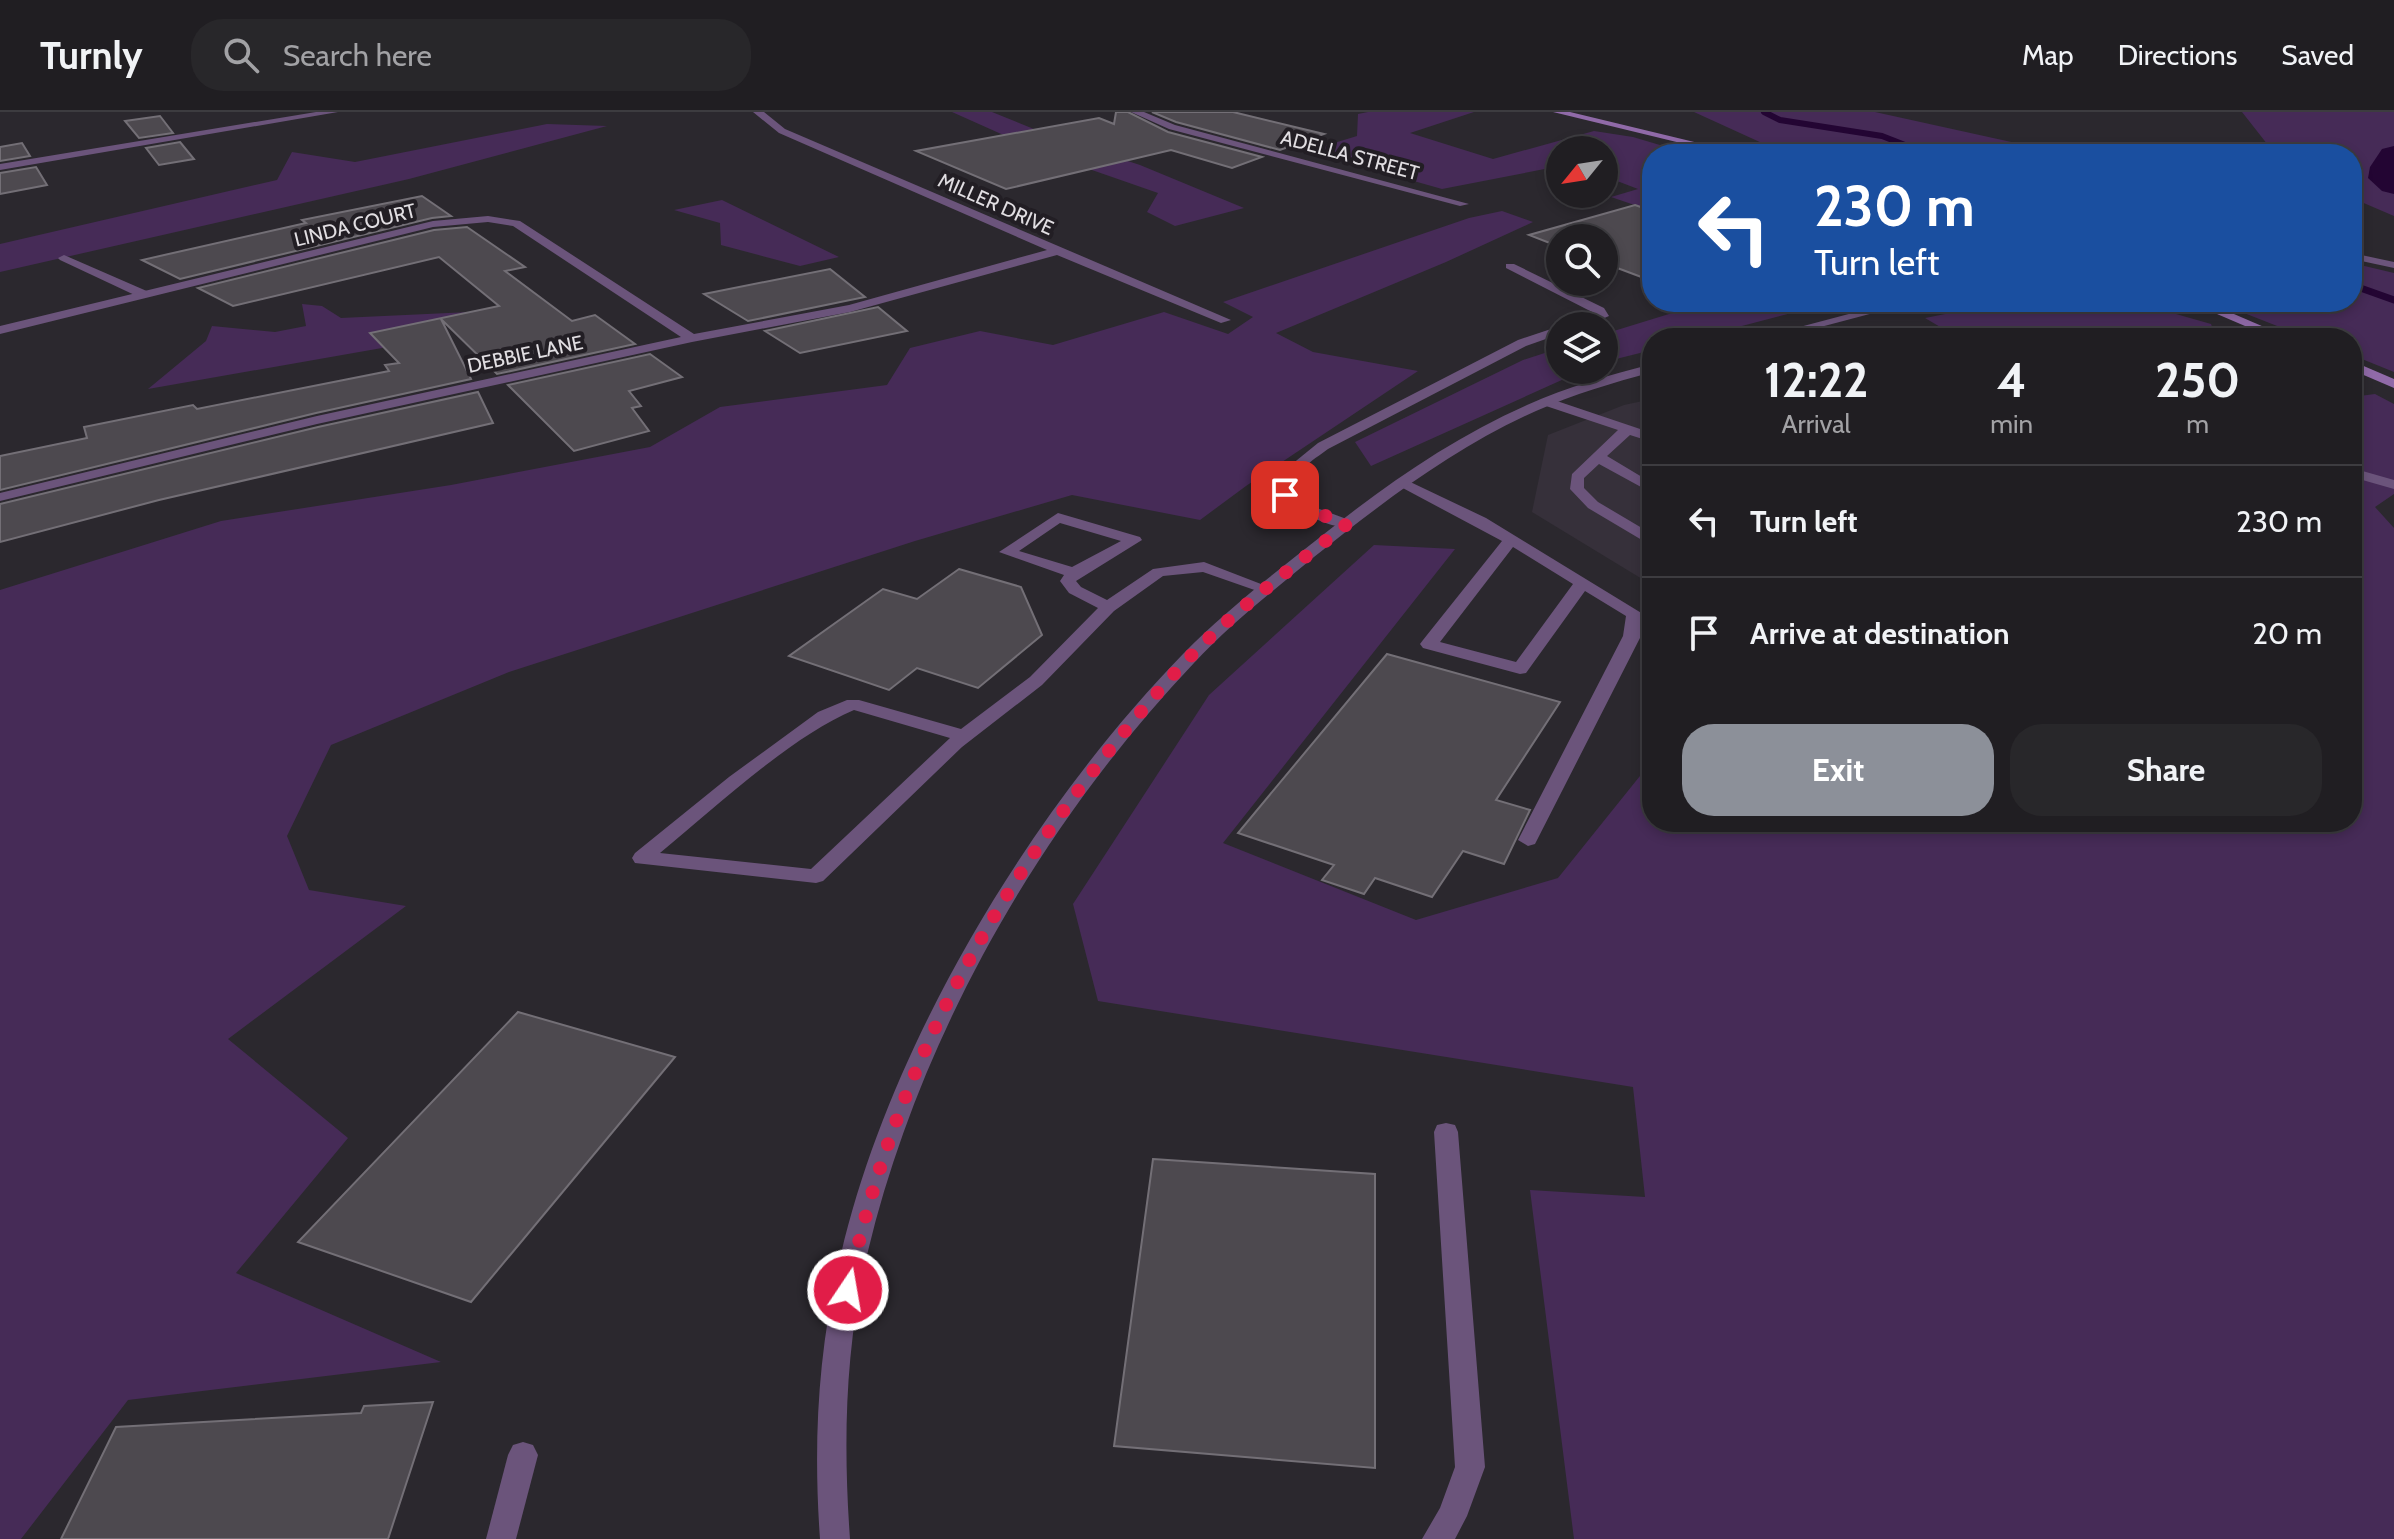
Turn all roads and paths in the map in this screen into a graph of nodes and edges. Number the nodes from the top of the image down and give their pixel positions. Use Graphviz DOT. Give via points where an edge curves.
graph roads {
  1 [pos="333,112"];
  2 [pos="758,112"];
  3 [pos="1136,112"];
  4 [pos="1558,112"];
  5 [pos="1696,144"];
  6 [pos="0,167"];
  7 [pos="1464,204"];
  8 [pos="1058,251"];
  9 [pos="64,258"];
  10 [pos="2362,258"];
  11 [pos="2394,265"];
  12 [pos="1510,266"];
  13 [pos="145,295"];
  14 [pos="1601,312"];
  15 [pos="1869,312"];
  16 [pos="2220,312"];
  17 [pos="1225,320"];
  18 [pos="1804,328"];
  19 [pos="2259,328"];
  20 [pos="0,330"];
  21 [pos="1546,335"];
  22 [pos="692,338"];
  23 [pos="2362,370"];
  24 [pos="1642,371"];
  25 [pos="2394,384"];
  26 [pos="1548,402"];
  27 [pos="1642,426"];
  28 [pos="1628,429"];
  29 [pos="1642,434"];
  30 [pos="1596,456"];
  31 [pos="2362,475"];
  32 [pos="1404,483"];
  33 [pos="1642,483"];
  34 [pos="2394,485"];
  35 [pos="0,497"];
  36 [pos="1347,524"];
  37 [pos="1642,535"];
  38 [pos="1511,540"];
  39 [pos="1074,573"];
  40 [pos="1582,583"];
  41 [pos="1266,589"];
  42 [pos="1108,607"];
  43 [pos="964,736"];
  44 [pos="1528,840"];
  45 [pos="1446,1132"];
  46 [pos="523,1455"];
  47 [pos="501,1539"];
  48 [pos="835,1539"];
  49 [pos="1437,1539"];
  1 -- 6 [label="street"];
  2 -- 8 [label="street, MILLER DRIVE" via="782,131"];
  3 -- 7 [label="street, ADELLA STREET" via="1172,127"];
  4 -- 5 [label="main road"];
  8 -- 17 [label="street, MILLER DRIVE"];
  8 -- 22 [label="street, DEBBIE LANE" via="850,308"];
  9 -- 13 [label="street"];
  10 -- 11 [label="street"];
  12 -- 14 [label="street"];
  13 -- 20 [label="street, LINDA COURT"];
  13 -- 22 [label="street, LINDA COURT" via="433,224 488,219 516,223"];
  15 -- 18 [label="street"];
  16 -- 19 [label="main road"];
  21 -- 36 [label="street" via="1302,461 1287,477 1285,495 1301,507"];
  22 -- 35 [label="street, DEBBIE LANE" via="317,420"];
  23 -- 25 [label="main road"];
  24 -- 26 [label="street"];
  26 -- 28 [label="street"];
  26 -- 32 [label="street" via="1515,415"];
  27 -- 28 [label="street"];
  28 -- 29 [label="street"];
  28 -- 30 [label="street"];
  30 -- 33 [label="street"];
  30 -- 37 [label="street" via="1577,477 1577,489"];
  31 -- 34 [label="street"];
  32 -- 36 [label="street"];
  32 -- 38 [label="street"];
  36 -- 41 [label="street"];
  38 -- 40 [label="street"];
  38 -- 40 [label="street" via="1429,644 1520,669"];
  39 -- 39 [label="street" via="1134,540 1058,518 1007,552"];
  39 -- 42 [label="street" via="1068,581 1075,590"];
  40 -- 44 [label="street" via="1635,614 1632,636"];
  41 -- 42 [label="street" via="1204,567 1159,572"];
  41 -- 48 [label="street" via="1174,673 1057,817 1018,874 950,995 888,1137 859,1234 833,1388 829,1445"];
  42 -- 43 [label="street" via="1036,681"];
  43 -- 43 [label="street" via="816,876 642,858 824,716 853,704"];
  45 -- 49 [label="street" via="1470,1467 1452,1516"];
  46 -- 47 [label="street"];
}
